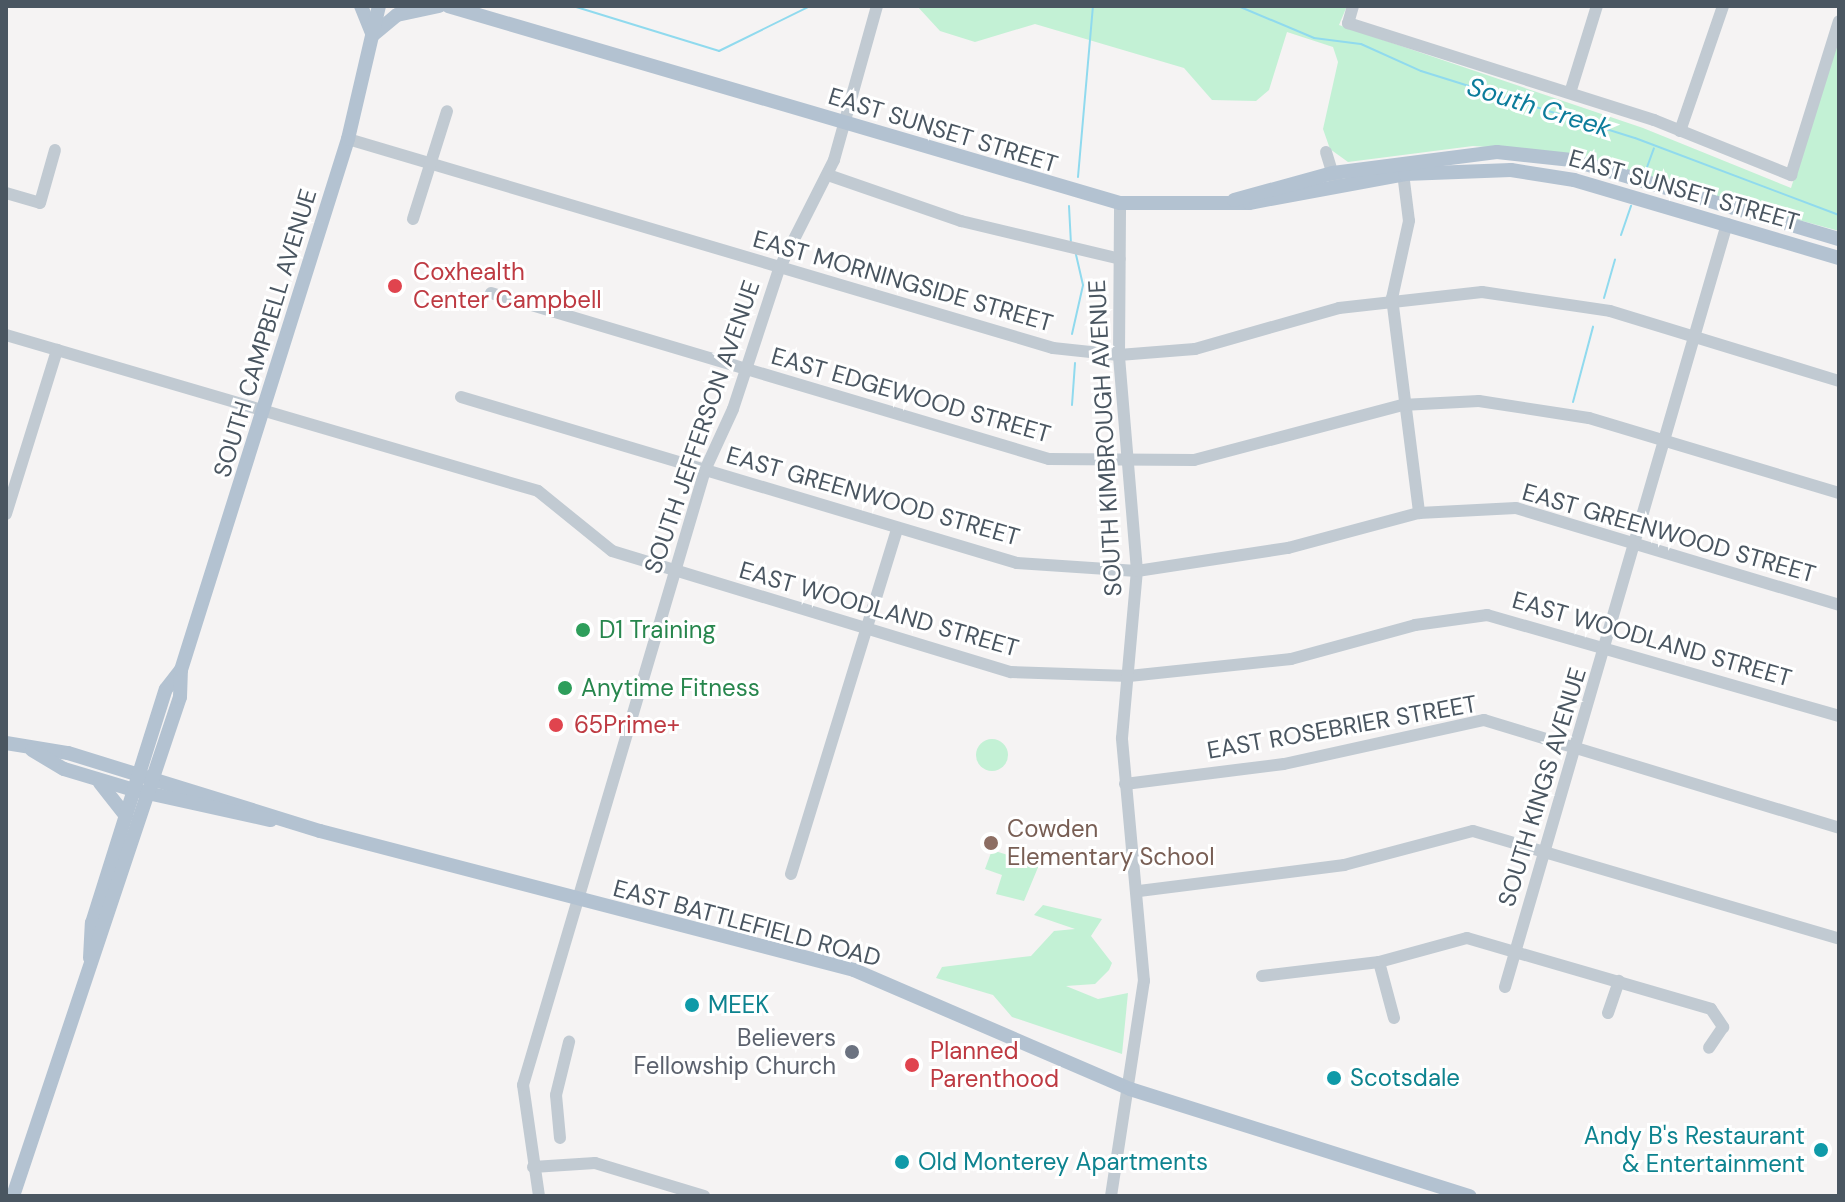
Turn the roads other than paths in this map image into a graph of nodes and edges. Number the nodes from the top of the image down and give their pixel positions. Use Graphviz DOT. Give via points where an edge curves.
graph roads {
  1 [pos="361,6"];
  2 [pos="379,6"];
  3 [pos="439,6"];
  4 [pos="448,6"];
  5 [pos="877,6"];
  6 [pos="1353,6"];
  7 [pos="1597,6"];
  8 [pos="1723,6"];
  9 [pos="1839,21"];
  10 [pos="373,35"];
  11 [pos="1570,93"];
  12 [pos="447,111"];
  13 [pos="847,123"];
  14 [pos="1680,131"];
  15 [pos="348,139"];
  16 [pos="55,150"];
  17 [pos="1326,152"];
  18 [pos="430,163"];
  19 [pos="1403,168"];
  20 [pos="828,175"];
  21 [pos="1335,180"];
  22 [pos="6,193"];
  23 [pos="1120,203"];
  24 [pos="413,219"];
  25 [pos="1727,224"];
  26 [pos="1839,239"];
  27 [pos="1839,258"];
  28 [pos="1120,259"];
  29 [pos="779,269"];
  30 [pos="491,293"];
  31 [pos="1392,298"];
  32 [pos="6,335"];
  33 [pos="1695,337"];
  34 [pos="57,350"];
  35 [pos="1119,355"];
  36 [pos="746,371"];
  37 [pos="1839,381"];
  38 [pos="461,397"];
  39 [pos="1402,405"];
  40 [pos="264,411"];
  41 [pos="1666,441"];
  42 [pos="1129,462"];
  43 [pos="705,470"];
  44 [pos="1839,493"];
  45 [pos="1419,513"];
  46 [pos="6,514"];
  47 [pos="897,529"];
  48 [pos="1637,543"];
  49 [pos="1137,571"];
  50 [pos="675,573"];
  51 [pos="1839,605"];
  52 [pos="866,631"];
  53 [pos="1607,647"];
  54 [pos="181,670"];
  55 [pos="1129,676"];
  56 [pos="163,698"];
  57 [pos="1839,716"];
  58 [pos="6,743"];
  59 [pos="164,747"];
  60 [pos="1577,749"];
  61 [pos="32,750"];
  62 [pos="109,765"];
  63 [pos="147,776"];
  64 [pos="93,778"];
  65 [pos="1125,784"];
  66 [pos="190,788"];
  67 [pos="134,790"];
  68 [pos="149,794"];
  69 [pos="185,804"];
  70 [pos="126,816"];
  71 [pos="280,820"];
  72 [pos="1839,828"];
  73 [pos="1545,851"];
  74 [pos="791,874"];
  75 [pos="119,887"];
  76 [pos="1139,891"];
  77 [pos="580,901"];
  78 [pos="1839,939"];
  79 [pos="1516,948"];
  80 [pos="90,958"];
  81 [pos="1379,962"];
  82 [pos="1262,976"];
  83 [pos="1619,981"];
  84 [pos="1505,987"];
  85 [pos="1608,1013"];
  86 [pos="1394,1018"];
  87 [pos="569,1042"];
  88 [pos="1709,1048"];
  89 [pos="1130,1089"];
  90 [pos="560,1138"];
  91 [pos="533,1167"];
  92 [pos="13,1196"];
  93 [pos="539,1196"];
  94 [pos="704,1196"];
  95 [pos="1111,1196"];
  96 [pos="1470,1196"];
  1 -- 10 [label="main road"];
  2 -- 10 [label="main road, SOUTH CAMPBELL AVENUE"];
  3 -- 10 [label="main road" via="397,15"];
  4 -- 13 [label="main road, EAST SUNSET STREET"];
  5 -- 13 [label="street, SOUTH JEFFERSON AVENUE"];
  6 -- 11 [label="street" via="1348,23"];
  7 -- 11 [label="street"];
  8 -- 14 [label="street"];
  9 -- 14 [label="street" via="1791,175"];
  10 -- 15 [label="main road, SOUTH CAMPBELL AVENUE"];
  11 -- 14 [label="street"];
  12 -- 18 [label="street"];
  13 -- 20 [label="street, SOUTH JEFFERSON AVENUE"];
  13 -- 23 [label="main road, EAST SUNSET STREET"];
  15 -- 18 [label="street, EAST MORNINGSIDE STREET"];
  15 -- 40 [label="main road, SOUTH CAMPBELL AVENUE"];
  16 -- 22 [label="street" via="40,203"];
  17 -- 21 [label="street"];
  18 -- 24 [label="street"];
  18 -- 29 [label="street, EAST MORNINGSIDE STREET"];
  19 -- 21 [label="main road, EAST SUNSET STREET"];
  19 -- 25 [label="main road, EAST SUNSET STREET" via="1511,170 1574,180"];
  19 -- 26 [label="main road, EAST SUNSET STREET" via="1497,152 1572,160"];
  19 -- 31 [label="street" via="1409,221"];
  20 -- 28 [label="street" via="961,221"];
  20 -- 29 [label="street, SOUTH JEFFERSON AVENUE"];
  21 -- 23 [label="main road, EAST SUNSET STREET" via="1230,202"];
  23 -- 28 [label="street, SOUTH KIMBROUGH AVENUE"];
  25 -- 27 [label="main road, EAST SUNSET STREET"];
  25 -- 33 [label="street, SOUTH KINGS AVENUE"];
  28 -- 35 [label="street, SOUTH KIMBROUGH AVENUE"];
  29 -- 35 [label="street, EAST MORNINGSIDE STREET" via="1020,340"];
  29 -- 36 [label="street, SOUTH JEFFERSON AVENUE"];
  30 -- 36 [label="street, EAST EDGEWOOD STREET"];
  31 -- 33 [label="street, EAST MORNINGSIDE STREET" via="1482,292 1554,299"];
  31 -- 35 [label="street, EAST MORNINGSIDE STREET" via="1233,342"];
  31 -- 39 [label="street"];
  32 -- 34 [label="street"];
  33 -- 37 [label="street, EAST MORNINGSIDE STREET"];
  33 -- 41 [label="street, SOUTH KINGS AVENUE"];
  34 -- 40 [label="street"];
  34 -- 46 [label="street"];
  35 -- 42 [label="street, SOUTH KIMBROUGH AVENUE"];
  36 -- 42 [label="street, EAST EDGEWOOD STREET" via="1026,455"];
  36 -- 43 [label="street, SOUTH JEFFERSON AVENUE"];
  38 -- 43 [label="street, EAST GREENWOOD STREET"];
  39 -- 41 [label="street, EAST EDGEWOOD STREET" via="1525,405"];
  39 -- 42 [label="street, EAST EDGEWOOD STREET" via="1194,460"];
  39 -- 45 [label="street"];
  40 -- 50 [label="street, EAST WOODLAND STREET" via="538,491 612,551"];
  40 -- 54 [label="main road, SOUTH CAMPBELL AVENUE"];
  41 -- 44 [label="street, EAST EDGEWOOD STREET"];
  41 -- 48 [label="street, SOUTH KINGS AVENUE"];
  42 -- 49 [label="street, SOUTH KIMBROUGH AVENUE"];
  43 -- 47 [label="street, EAST GREENWOOD STREET"];
  43 -- 50 [label="street, SOUTH JEFFERSON AVENUE"];
  45 -- 48 [label="street, EAST GREENWOOD STREET" via="1516,508"];
  45 -- 49 [label="street, EAST GREENWOOD STREET" via="1288,548"];
  47 -- 49 [label="street, EAST GREENWOOD STREET" via="1017,563"];
  47 -- 52 [label="street"];
  48 -- 51 [label="street, EAST GREENWOOD STREET"];
  48 -- 53 [label="street, SOUTH KINGS AVENUE"];
  49 -- 55 [label="street, SOUTH KIMBROUGH AVENUE"];
  50 -- 52 [label="street, EAST WOODLAND STREET"];
  50 -- 77 [label="street, SOUTH JEFFERSON AVENUE"];
  52 -- 55 [label="street, EAST WOODLAND STREET" via="1011,672"];
  52 -- 74 [label="street"];
  53 -- 55 [label="street, EAST WOODLAND STREET" via="1487,615 1415,625 1291,659"];
  53 -- 57 [label="street, EAST WOODLAND STREET"];
  53 -- 60 [label="street, SOUTH KINGS AVENUE"];
  54 -- 56 [label="main road, SOUTH CAMPBELL AVENUE"];
  54 -- 59 [label="main road, SOUTH CAMPBELL AVENUE"];
  55 -- 65 [label="street, SOUTH KIMBROUGH AVENUE"];
  56 -- 62 [label="main road" via="139,751"];
  56 -- 63 [label="main road, SOUTH CAMPBELL AVENUE"];
  58 -- 61 [label="main road"];
  59 -- 63 [label="main road, SOUTH CAMPBELL AVENUE"];
  59 -- 66 [label="main road" via="168,765"];
  60 -- 65 [label="street, EAST ROSEBRIER STREET" via="1484,720 1284,764"];
  60 -- 72 [label="street, EAST ROSEBRIER STREET"];
  60 -- 73 [label="street, SOUTH KINGS AVENUE"];
  61 -- 62 [label="main road"];
  61 -- 64 [label="main road"];
  62 -- 63 [label="main road"];
  63 -- 66 [label="main road"];
  63 -- 67 [label="main road, SOUTH CAMPBELL AVENUE"];
  63 -- 68 [label="main road, SOUTH CAMPBELL AVENUE"];
  64 -- 67 [label="main road"];
  64 -- 70 [label="main road"];
  65 -- 76 [label="street, SOUTH KIMBROUGH AVENUE"];
  66 -- 71 [label="main road"];
  67 -- 68 [label="main road"];
  67 -- 70 [label="main road, SOUTH CAMPBELL AVENUE"];
  68 -- 69 [label="main road"];
  68 -- 75 [label="main road, SOUTH CAMPBELL AVENUE"];
  69 -- 71 [label="main road"];
  69 -- 75 [label="main road" via="153,813"];
  70 -- 80 [label="main road, SOUTH CAMPBELL AVENUE" via="92,923"];
  71 -- 77 [label="main road, EAST BATTLEFIELD ROAD"];
  73 -- 76 [label="street" via="1492,834 1457,833 1344,865"];
  73 -- 78 [label="street"];
  73 -- 79 [label="street, SOUTH KINGS AVENUE"];
  75 -- 80 [label="main road, SOUTH CAMPBELL AVENUE"];
  76 -- 89 [label="street, SOUTH KIMBROUGH AVENUE" via="1144,981"];
  77 -- 89 [label="main road, EAST BATTLEFIELD ROAD" via="854,970"];
  77 -- 91 [label="street, SOUTH JEFFERSON AVENUE" via="523,1085"];
  79 -- 81 [label="street" via="1467,938"];
  79 -- 83 [label="street"];
  79 -- 84 [label="street, SOUTH KINGS AVENUE"];
  80 -- 92 [label="main road, SOUTH CAMPBELL AVENUE"];
  81 -- 82 [label="street"];
  81 -- 86 [label="street"];
  83 -- 85 [label="street"];
  83 -- 88 [label="street" via="1722,1016 1719,1039"];
  87 -- 90 [label="street" via="556,1095"];
  89 -- 95 [label="street, SOUTH KIMBROUGH AVENUE"];
  89 -- 96 [label="main road, EAST BATTLEFIELD ROAD"];
  91 -- 93 [label="street, SOUTH JEFFERSON AVENUE"];
  91 -- 94 [label="street" via="595,1163"];
}
